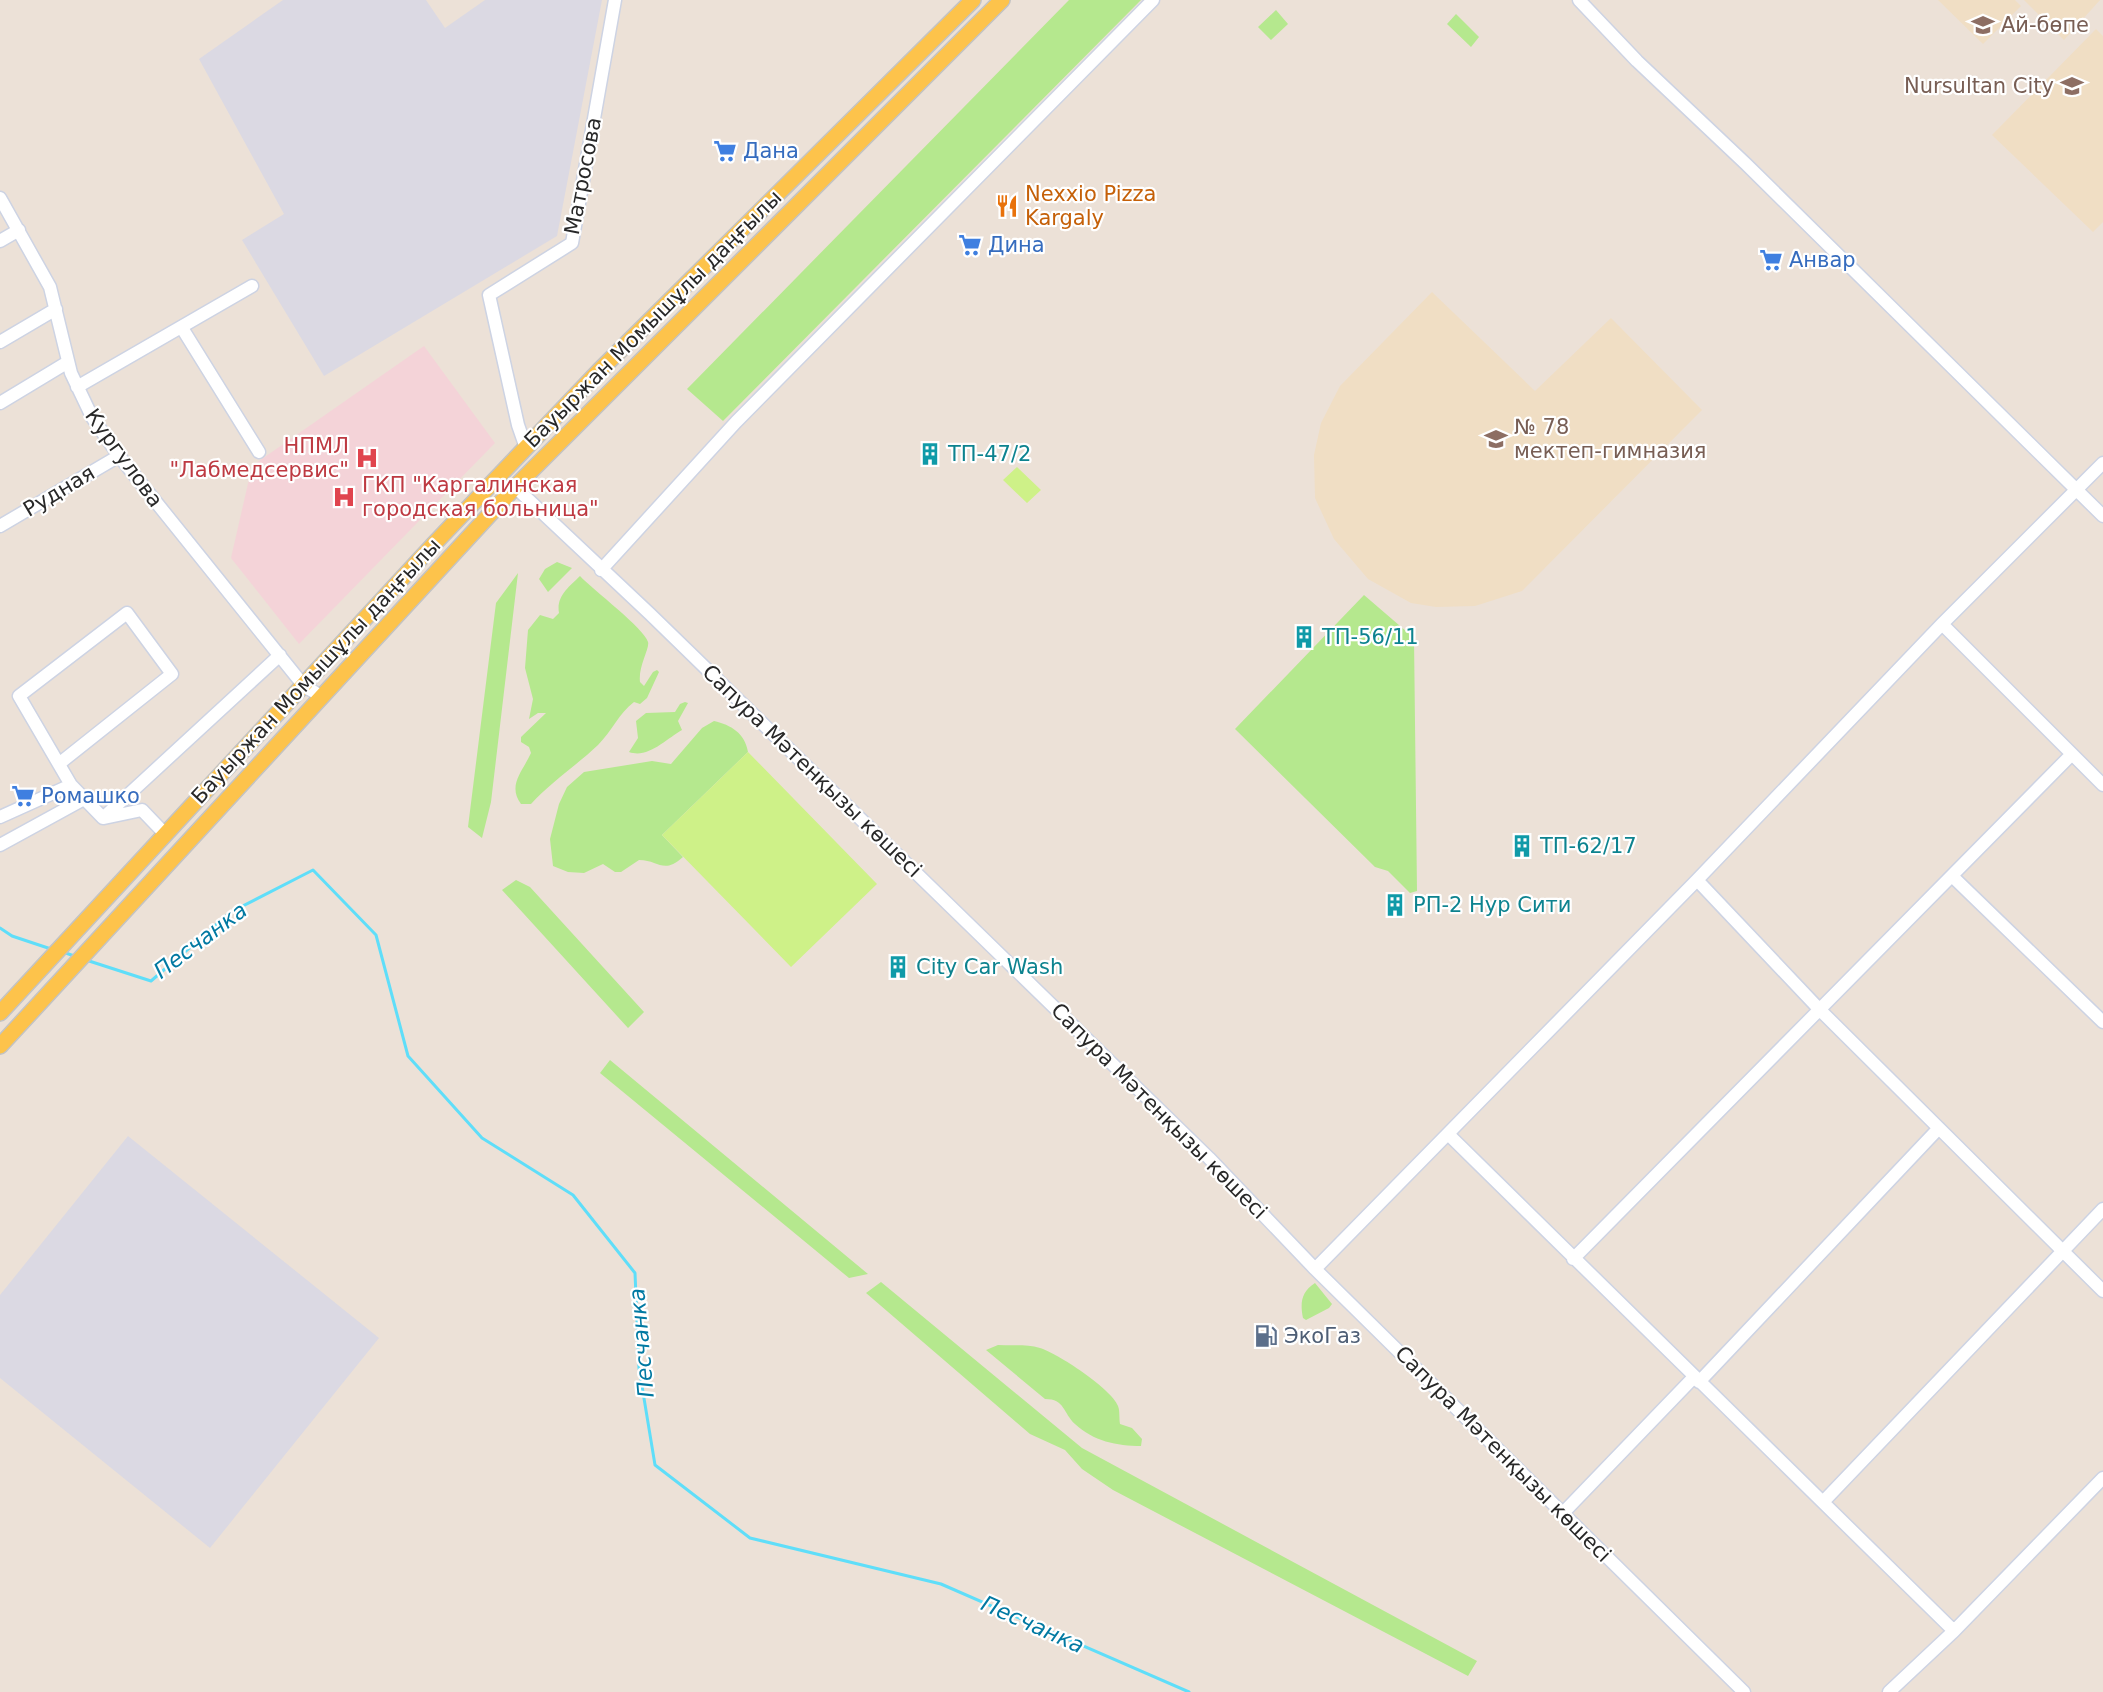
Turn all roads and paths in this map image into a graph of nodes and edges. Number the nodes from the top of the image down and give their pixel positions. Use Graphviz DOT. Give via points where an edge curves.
graph roads {
  1 [pos="615,0"];
  2 [pos="1002,0"];
  3 [pos="1153,0"];
  4 [pos="1579,0"];
  5 [pos="966,2"];
  6 [pos="0,198"];
  7 [pos="19,230"];
  8 [pos="0,241"];
  9 [pos="252,286"];
  10 [pos="56,309"];
  11 [pos="182,328"];
  12 [pos="0,342"];
  13 [pos="68,362"];
  14 [pos="599,371"];
  15 [pos="613,386"];
  16 [pos="77,387"];
  17 [pos="0,403"];
  18 [pos="526,448"];
  19 [pos="259,452"];
  20 [pos="119,456"];
  21 [pos="2103,463"];
  22 [pos="501,474"];
  23 [pos="515,487"];
  24 [pos="2077,490"];
  25 [pos="2103,516"];
  26 [pos="0,526"];
  27 [pos="601,570"];
  28 [pos="1942,624"];
  29 [pos="280,655"];
  30 [pos="304,686"];
  31 [pos="321,696"];
  32 [pos="2072,754"];
  33 [pos="60,763"];
  34 [pos="2103,784"];
  35 [pos="70,785"];
  36 [pos="84,799"];
  37 [pos="0,818"];
  38 [pos="103,818"];
  39 [pos="166,835"];
  40 [pos="0,846"];
  41 [pos="1952,876"];
  42 [pos="1697,880"];
  43 [pos="1820,1010"];
  44 [pos="0,1013"];
  45 [pos="2103,1022"];
  46 [pos="0,1046"];
  47 [pos="1939,1128"];
  48 [pos="1449,1135"];
  49 [pos="2103,1209"];
  50 [pos="2063,1251"];
  51 [pos="1573,1258"];
  52 [pos="1315,1269"];
  53 [pos="2103,1291"];
  54 [pos="1697,1379"];
  55 [pos="2103,1478"];
  56 [pos="1823,1502"];
  57 [pos="1563,1513"];
  58 [pos="1954,1631"];
  59 [pos="1744,1692"];
  60 [pos="1889,1692"];
  1 -- 18 [label="street, Матросова" via="572,243 489,295"];
  2 -- 15 [label="main road, Бауыржан Момышұлы даңғылы"];
  3 -- 27 [label="street" via="736,422"];
  4 -- 24 [label="street"];
  5 -- 14 [label="main road, Бауыржан Момышұлы даңғылы"];
  6 -- 7 [label="street, Кургулова"];
  7 -- 8 [label="street"];
  7 -- 10 [label="street, Кургулова" via="50,287"];
  9 -- 11 [label="street"];
  10 -- 12 [label="street"];
  10 -- 13 [label="street, Кургулова"];
  11 -- 16 [label="street"];
  11 -- 19 [label="street"];
  13 -- 16 [label="street, Кургулова"];
  13 -- 17 [label="street"];
  14 -- 15 [label="main road"];
  14 -- 18 [label="main road, Бауыржан Момышұлы даңғылы"];
  15 -- 23 [label="main road, Бауыржан Момышұлы даңғылы"];
  16 -- 20 [label="street, Кургулова"];
  18 -- 22 [label="main road, Бауыржан Момышұлы даңғылы"];
  20 -- 26 [label="street, Рудная"];
  20 -- 29 [label="street, Кургулова"];
  21 -- 24 [label="street"];
  22 -- 23 [label="main road"];
  22 -- 30 [label="main road, Бауыржан Момышұлы даңғылы"];
  23 -- 27 [label="street, Сапура Мәтенқызы көшесі"];
  23 -- 31 [label="main road, Бауыржан Момышұлы даңғылы"];
  24 -- 25 [label="street"];
  24 -- 28 [label="street"];
  27 -- 52 [label="street, Сапура Мәтенқызы көшесі" via="1201,1149"];
  28 -- 32 [label="street"];
  28 -- 42 [label="street"];
  29 -- 30 [label="street, Кургулова"];
  29 -- 38 [label="street"];
  30 -- 31 [label="street"];
  30 -- 39 [label="main road, Бауыржан Момышұлы даңғылы"];
  31 -- 46 [label="main road, Бауыржан Момышұлы даңғылы"];
  32 -- 34 [label="street"];
  32 -- 41 [label="street"];
  33 -- 33 [label="street" via="172,674 127,613 19,696"];
  33 -- 35 [label="street"];
  35 -- 36 [label="street"];
  35 -- 37 [label="street"];
  36 -- 38 [label="street"];
  36 -- 40 [label="street"];
  38 -- 39 [label="street" via="142,810"];
  39 -- 44 [label="main road, Бауыржан Момышұлы даңғылы"];
  41 -- 43 [label="street"];
  41 -- 45 [label="street"];
  42 -- 43 [label="street"];
  42 -- 48 [label="street"];
  43 -- 47 [label="street"];
  43 -- 51 [label="street"];
  47 -- 50 [label="street"];
  47 -- 54 [label="street"];
  48 -- 51 [label="street"];
  48 -- 52 [label="street"];
  49 -- 50 [label="street"];
  50 -- 53 [label="street"];
  50 -- 56 [label="street"];
  51 -- 54 [label="street"];
  52 -- 57 [label="street, Сапура Мәтенқызы көшесі"];
  54 -- 56 [label="street"];
  54 -- 57 [label="street"];
  55 -- 58 [label="street"];
  56 -- 58 [label="street"];
  57 -- 59 [label="street, Сапура Мәтенқызы көшесі"];
  58 -- 60 [label="street"];
}
